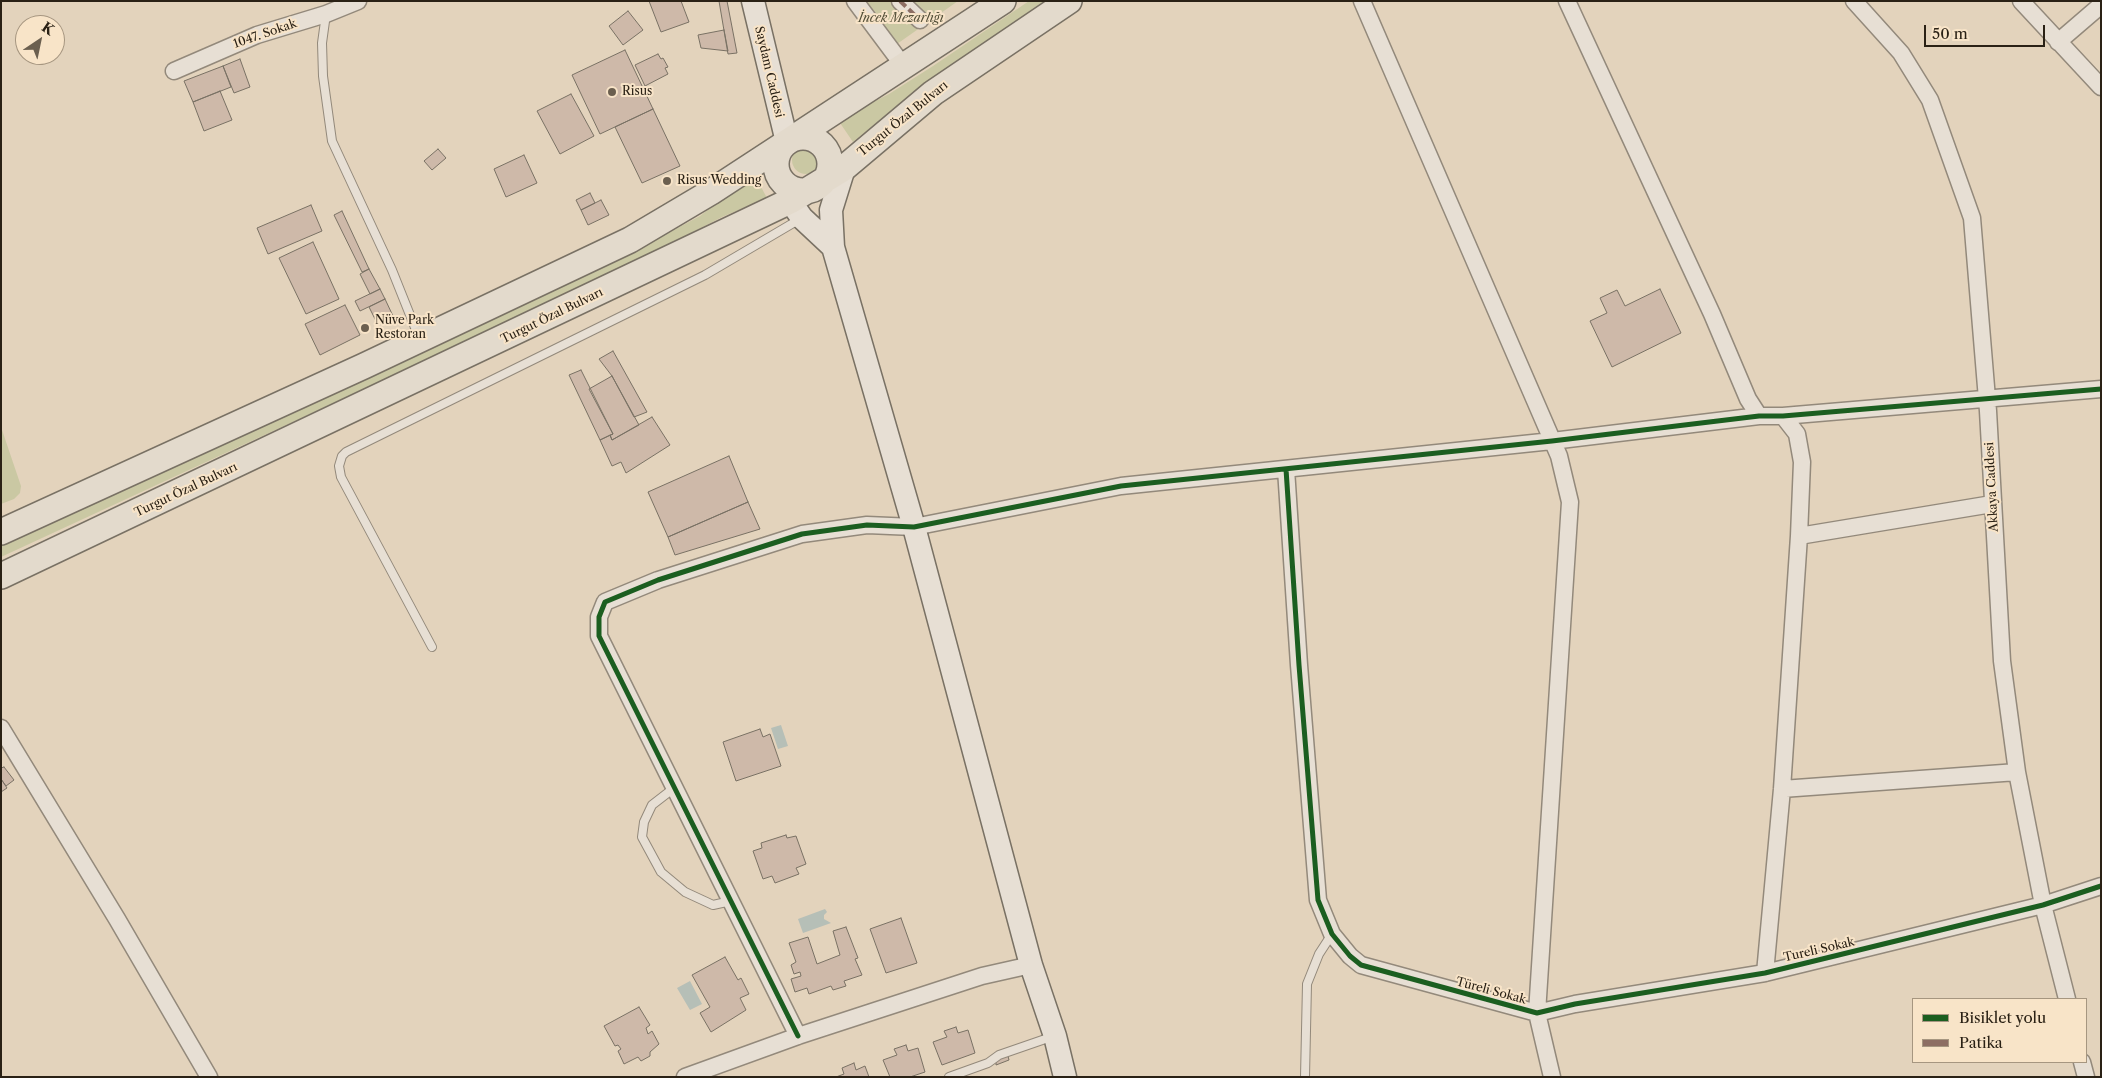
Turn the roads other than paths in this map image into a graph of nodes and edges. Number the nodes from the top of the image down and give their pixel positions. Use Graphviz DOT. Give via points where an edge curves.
graph roads {
  1 [pos="358,1"];
  2 [pos="753,1"];
  3 [pos="855,1"];
  4 [pos="900,1"];
  5 [pos="1003,1"];
  6 [pos="1069,1"];
  7 [pos="1362,1"];
  8 [pos="1567,1"];
  9 [pos="1854,1"];
  10 [pos="2021,1"];
  11 [pos="2101,6"];
  12 [pos="326,14"];
  13 [pos="920,20"];
  14 [pos="2058,42"];
  15 [pos="904,68"];
  16 [pos="174,71"];
  17 [pos="2101,87"];
  18 [pos="787,142"];
  19 [pos="844,168"];
  20 [pos="815,188"];
  21 [pos="796,210"];
  22 [pos="833,247"];
  23 [pos="420,340"];
  24 [pos="2101,389"];
  25 [pos="1987,400"];
  26 [pos="1759,416"];
  27 [pos="1783,416"];
  28 [pos="1552,441"];
  29 [pos="1286,468"];
  30 [pos="1992,504"];
  31 [pos="914,527"];
  32 [pos="1,532"];
  33 [pos="1799,536"];
  34 [pos="1,576"];
  35 [pos="432,647"];
  36 [pos="1,728"];
  37 [pos="2017,772"];
  38 [pos="674,788"];
  39 [pos="1782,789"];
  40 [pos="2101,886"];
  41 [pos="731,901"];
  42 [pos="2043,905"];
  43 [pos="1332,934"];
  44 [pos="1031,965"];
  45 [pos="1765,973"];
  46 [pos="2067,998"];
  47 [pos="1537,1013"];
  48 [pos="798,1036"];
  49 [pos="1055,1036"];
  50 [pos="2082,1063"];
  51 [pos="209,1077"];
  52 [pos="685,1077"];
  53 [pos="949,1077"];
  54 [pos="1065,1077"];
  55 [pos="1305,1077"];
  56 [pos="1552,1077"];
  57 [pos="2086,1077"];
  1 -- 12 [label="street, 1047. Sokak"];
  2 -- 18 [label="street, Saydam Caddesi"];
  3 -- 15 [label="street"];
  4 -- 13 [label="street"];
  5 -- 15 [label="main road"];
  6 -- 19 [label="main road, Turgut Özal Bulvarı" via="933,93"];
  7 -- 28 [label="street"];
  8 -- 26 [label="street" via="1748,399"];
  9 -- 25 [label="street, Akkaya Caddesi" via="1901,53 1930,100 1972,218"];
  10 -- 14 [label="street"];
  11 -- 14 [label="street"];
  12 -- 16 [label="street, 1047. Sokak" via="257,35"];
  12 -- 23 [label="lane" via="322,43 323,76 332,141 392,270"];
  14 -- 17 [label="street"];
  15 -- 18 [label="main road"];
  18 -- 20 [label="main road" via="781,148 776,165 782,181 797,190"];
  18 -- 20 [label="main road" via="812,138 825,149 830,166 827,175"];
  18 -- 23 [label="main road" via="630,240"];
  19 -- 20 [label="main road, Turgut Özal Bulvarı"];
  19 -- 22 [label="street" via="831,210"];
  20 -- 21 [label="main road, Turgut Özal Bulvarı"];
  21 -- 22 [label="street"];
  21 -- 34 [label="main road, Turgut Özal Bulvarı"];
  21 -- 35 [label="lane" via="705,275 342,456 338,466 341,477"];
  22 -- 31 [label="street"];
  23 -- 32 [label="main road"];
  24 -- 25 [label="street"];
  25 -- 27 [label="street"];
  25 -- 30 [label="street, Akkaya Caddesi"];
  26 -- 27 [label="street"];
  26 -- 28 [label="street"];
  27 -- 33 [label="street" via="1797,434 1802,462"];
  28 -- 29 [label="street"];
  28 -- 47 [label="street" via="1570,502"];
  29 -- 31 [label="street" via="1120,486"];
  29 -- 43 [label="street, Türeli Sokak" via="1318,900"];
  30 -- 33 [label="street"];
  30 -- 37 [label="street, Akkaya Caddesi" via="2002,661"];
  31 -- 38 [label="street" via="867,525 802,534 658,580 605,602 599,617 599,636"];
  31 -- 44 [label="street"];
  33 -- 39 [label="street"];
  36 -- 51 [label="street"];
  37 -- 39 [label="street"];
  37 -- 42 [label="street, Akkaya Caddesi"];
  38 -- 41 [label="street"];
  38 -- 41 [label="lane" via="652,805 644,822 642,837 661,872 684,892 713,905"];
  39 -- 45 [label="street"];
  40 -- 42 [label="street, Tureli Sokak"];
  41 -- 48 [label="street"];
  42 -- 45 [label="street, Tureli Sokak"];
  42 -- 46 [label="street, Akkaya Caddesi"];
  43 -- 47 [label="street, Türeli Sokak" via="1361,965"];
  43 -- 55 [label="lane" via="1319,954 1307,984"];
  44 -- 48 [label="street" via="982,976"];
  44 -- 49 [label="street"];
  45 -- 47 [label="street, Tureli Sokak"];
  47 -- 56 [label="street"];
  48 -- 52 [label="street"];
  49 -- 53 [label="lane"];
  49 -- 54 [label="street"];
  50 -- 57 [label="street"];
}
